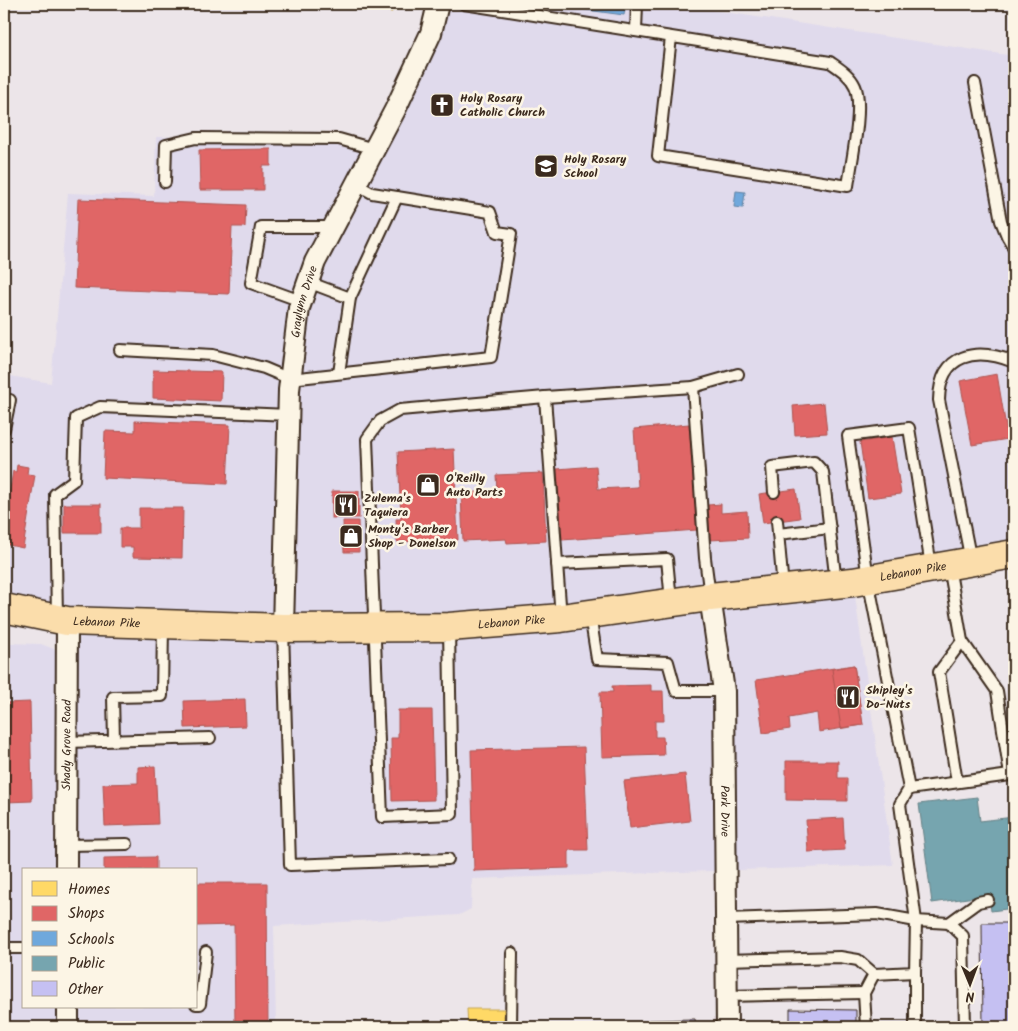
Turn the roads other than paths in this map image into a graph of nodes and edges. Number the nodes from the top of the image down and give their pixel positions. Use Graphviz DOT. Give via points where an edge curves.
graph roads {
  1 [pos="438,4"];
  2 [pos="464,4"];
  3 [pos="637,4"];
  4 [pos="636,31"];
  5 [pos="671,37"];
  6 [pos="975,83"];
  7 [pos="374,148"];
  8 [pos="165,182"];
  9 [pos="356,184"];
  10 [pos="397,197"];
  11 [pos="334,227"];
  12 [pos="1014,248"];
  13 [pos="304,292"];
  14 [pos="350,298"];
  15 [pos="120,350"];
  16 [pos="1014,362"];
  17 [pos="339,373"];
  18 [pos="738,374"];
  19 [pos="290,378"];
  20 [pos="693,387"];
  21 [pos="545,397"];
  22 [pos="10,400"];
  23 [pos="289,415"];
  24 [pos="4,430"];
  25 [pos="774,492"];
  26 [pos="777,521"];
  27 [pos="830,528"];
  28 [pos="778,534"];
  29 [pos="1014,554"];
  30 [pos="557,564"];
  31 [pos="950,565"];
  32 [pos="868,579"];
  33 [pos="836,584"];
  34 [pos="783,589"];
  35 [pos="710,597"];
  36 [pos="671,602"];
  37 [pos="4,608"];
  38 [pos="590,614"];
  39 [pos="561,618"];
  40 [pos="62,619"];
  41 [pos="163,624"];
  42 [pos="449,627"];
  43 [pos="283,628"];
  44 [pos="375,628"];
  45 [pos="962,641"];
  46 [pos="724,691"];
  47 [pos="210,738"];
  48 [pos="114,740"];
  49 [pos="66,742"];
  50 [pos="957,782"];
  51 [pos="909,789"];
  52 [pos="127,844"];
  53 [pos="66,845"];
  54 [pos="448,859"];
  55 [pos="66,868"];
  56 [pos="988,900"];
  57 [pos="726,919"];
  58 [pos="916,921"];
  59 [pos="949,923"];
  60 [pos="4,948"];
  61 [pos="22,948"];
  62 [pos="206,952"];
  63 [pos="512,953"];
  64 [pos="726,960"];
  65 [pos="914,972"];
  66 [pos="874,974"];
  67 [pos="864,993"];
  68 [pos="726,996"];
  69 [pos="198,1004"];
  70 [pos="68,1008"];
  71 [pos="68,1027"];
  72 [pos="511,1027"];
  73 [pos="727,1027"];
  74 [pos="866,1027"];
  75 [pos="915,1027"];
  76 [pos="965,1027"];
  1 -- 7 [label="street, Graylynn Drive" via="431,33"];
  2 -- 4 [label="lane"];
  3 -- 4 [label="lane"];
  4 -- 5 [label="lane"];
  5 -- 5 [label="lane" via="658,156 848,186 859,104 855,87 845,73 830,62"];
  6 -- 12 [label="lane" via="1001,221"];
  7 -- 8 [label="lane" via="339,139 196,138 166,145"];
  7 -- 9 [label="street, Graylynn Drive"];
  9 -- 10 [label="lane" via="372,192"];
  9 -- 11 [label="street, Graylynn Drive"];
  10 -- 14 [label="lane"];
  10 -- 17 [label="lane" via="490,212 497,232 510,234 491,357"];
  11 -- 13 [label="street, Graylynn Drive" via="315,262"];
  11 -- 13 [label="lane" via="261,227 251,283"];
  13 -- 14 [label="lane"];
  13 -- 19 [label="street, Graylynn Drive"];
  14 -- 17 [label="lane"];
  15 -- 19 [label="lane" via="213,356"];
  16 -- 31 [label="lane" via="992,355 970,355 954,361 940,386"];
  17 -- 19 [label="lane"];
  18 -- 20 [label="lane"];
  19 -- 23 [label="street, Graylynn Drive"];
  20 -- 21 [label="lane"];
  20 -- 35 [label="lane"];
  21 -- 30 [label="lane"];
  21 -- 44 [label="lane" via="400,410 380,421 367,439"];
  22 -- 24 [label="lane"];
  23 -- 40 [label="lane" via="100,407 76,418 74,480 55,494"];
  23 -- 43 [label="street, Graylynn Drive"];
  25 -- 27 [label="lane" via="772,467 814,462 823,472"];
  26 -- 28 [label="lane"];
  27 -- 28 [label="lane"];
  27 -- 33 [label="lane"];
  28 -- 34 [label="lane"];
  29 -- 31 [label="main road, Lebanon Pike"];
  30 -- 36 [label="lane" via="667,559"];
  30 -- 39 [label="lane"];
  31 -- 32 [label="main road, Lebanon Pike"];
  31 -- 32 [label="lane" via="910,428 848,436"];
  31 -- 45 [label="lane"];
  32 -- 33 [label="main road, Lebanon Pike"];
  32 -- 51 [label="lane"];
  33 -- 34 [label="main road, Lebanon Pike"];
  34 -- 35 [label="main road, Lebanon Pike"];
  35 -- 36 [label="main road, Lebanon Pike"];
  35 -- 46 [label="street, Park Drive"];
  36 -- 38 [label="main road, Lebanon Pike"];
  37 -- 40 [label="main road, Lebanon Pike"];
  38 -- 39 [label="main road, Lebanon Pike"];
  38 -- 46 [label="lane" via="597,659 668,662 676,691"];
  39 -- 42 [label="main road, Lebanon Pike"];
  40 -- 41 [label="main road, Lebanon Pike"];
  40 -- 49 [label="street, Shady Grove Road"];
  41 -- 43 [label="main road, Lebanon Pike"];
  41 -- 48 [label="lane" via="162,696 113,697"];
  42 -- 44 [label="main road, Lebanon Pike"];
  42 -- 44 [label="lane" via="452,814 382,817"];
  43 -- 44 [label="main road, Lebanon Pike"];
  43 -- 54 [label="lane" via="290,865"];
  45 -- 50 [label="lane" via="938,672"];
  45 -- 50 [label="lane" via="997,691 1010,775"];
  46 -- 57 [label="street, Park Drive"];
  47 -- 48 [label="lane"];
  48 -- 49 [label="lane"];
  49 -- 53 [label="street, Shady Grove Road"];
  50 -- 51 [label="lane"];
  51 -- 58 [label="lane" via="900,804"];
  52 -- 53 [label="lane"];
  53 -- 55 [label="street, Shady Grove Road"];
  56 -- 59 [label="lane" via="978,902"];
  57 -- 58 [label="lane" via="877,914"];
  57 -- 64 [label="street, Park Drive"];
  58 -- 59 [label="lane"];
  58 -- 65 [label="lane"];
  59 -- 76 [label="lane" via="963,936"];
  60 -- 61 [label="lane"];
  62 -- 69 [label="lane"];
  63 -- 72 [label="lane"];
  64 -- 66 [label="lane" via="840,957 858,960"];
  64 -- 68 [label="street, Park Drive"];
  65 -- 66 [label="lane"];
  65 -- 75 [label="lane"];
  66 -- 67 [label="lane"];
  67 -- 68 [label="lane"];
  67 -- 74 [label="lane"];
  68 -- 73 [label="street, Park Drive"];
  70 -- 71 [label="street"];
}
